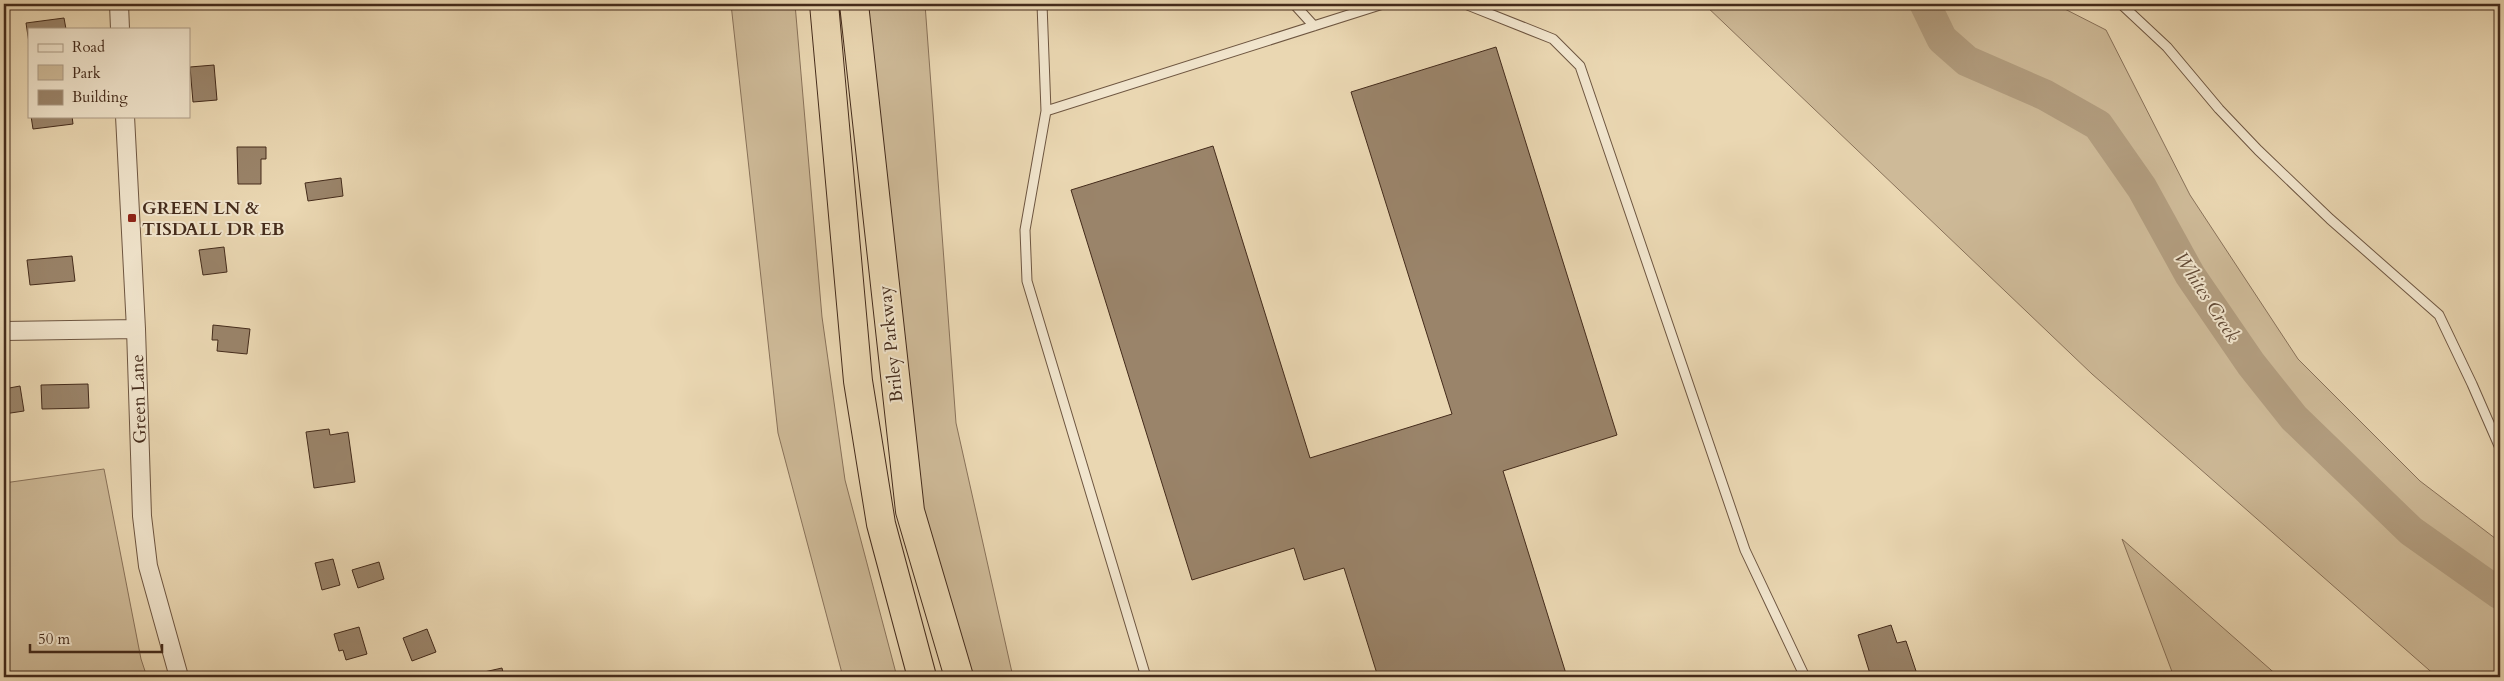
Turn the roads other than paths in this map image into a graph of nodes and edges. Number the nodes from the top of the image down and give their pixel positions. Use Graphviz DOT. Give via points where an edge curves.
graph roads {
  1 [pos="119,4"];
  2 [pos="824,4"];
  3 [pos="854,4"];
  4 [pos="1042,4"];
  5 [pos="1294,4"];
  6 [pos="1383,4"];
  7 [pos="1466,4"];
  8 [pos="2121,4"];
  9 [pos="1314,26"];
  10 [pos="120,28"];
  11 [pos="1046,111"];
  12 [pos="125,118"];
  13 [pos="136,329"];
  14 [pos="4,331"];
  15 [pos="2500,448"];
  16 [pos="179,677"];
  17 [pos="922,677"];
  18 [pos="959,677"];
  19 [pos="1146,677"];
  20 [pos="1805,677"];
  1 -- 10 [label="street"];
  2 -- 17 [label="highway, Briley Parkway" via="858,381 881,524"];
  3 -- 18 [label="highway, Briley Parkway" via="910,511"];
  4 -- 11 [label="lane"];
  5 -- 9 [label="lane"];
  6 -- 9 [label="lane"];
  7 -- 20 [label="lane" via="1553,39 1580,66 1744,550"];
  8 -- 15 [label="lane" via="2167,47 2219,110 2265,157 2439,315"];
  9 -- 11 [label="lane"];
  11 -- 19 [label="lane" via="1025,230 1027,281"];
  12 -- 13 [label="street, Green Lane"];
  13 -- 14 [label="street"];
  13 -- 16 [label="street, Green Lane" via="142,516 148,566"];
}
